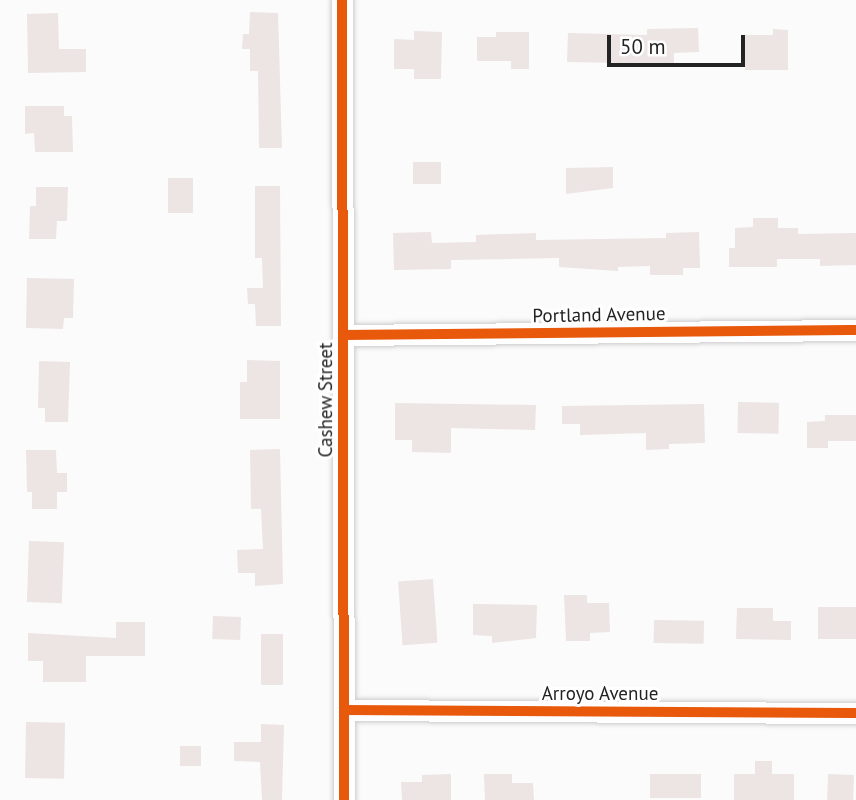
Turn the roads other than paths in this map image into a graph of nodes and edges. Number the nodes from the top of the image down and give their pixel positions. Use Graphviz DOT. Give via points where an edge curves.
graph roads {
  1 [pos="342,0"];
  2 [pos="856,330"];
  3 [pos="343,335"];
  4 [pos="344,710"];
  5 [pos="856,713"];
  6 [pos="344,800"];
  1 -- 3 [label="street, Cashew Street"];
  2 -- 3 [label="street, Portland Avenue"];
  3 -- 4 [label="street, Cashew Street"];
  4 -- 5 [label="street, Arroyo Avenue"];
  4 -- 6 [label="street, Cashew Street"];
}
